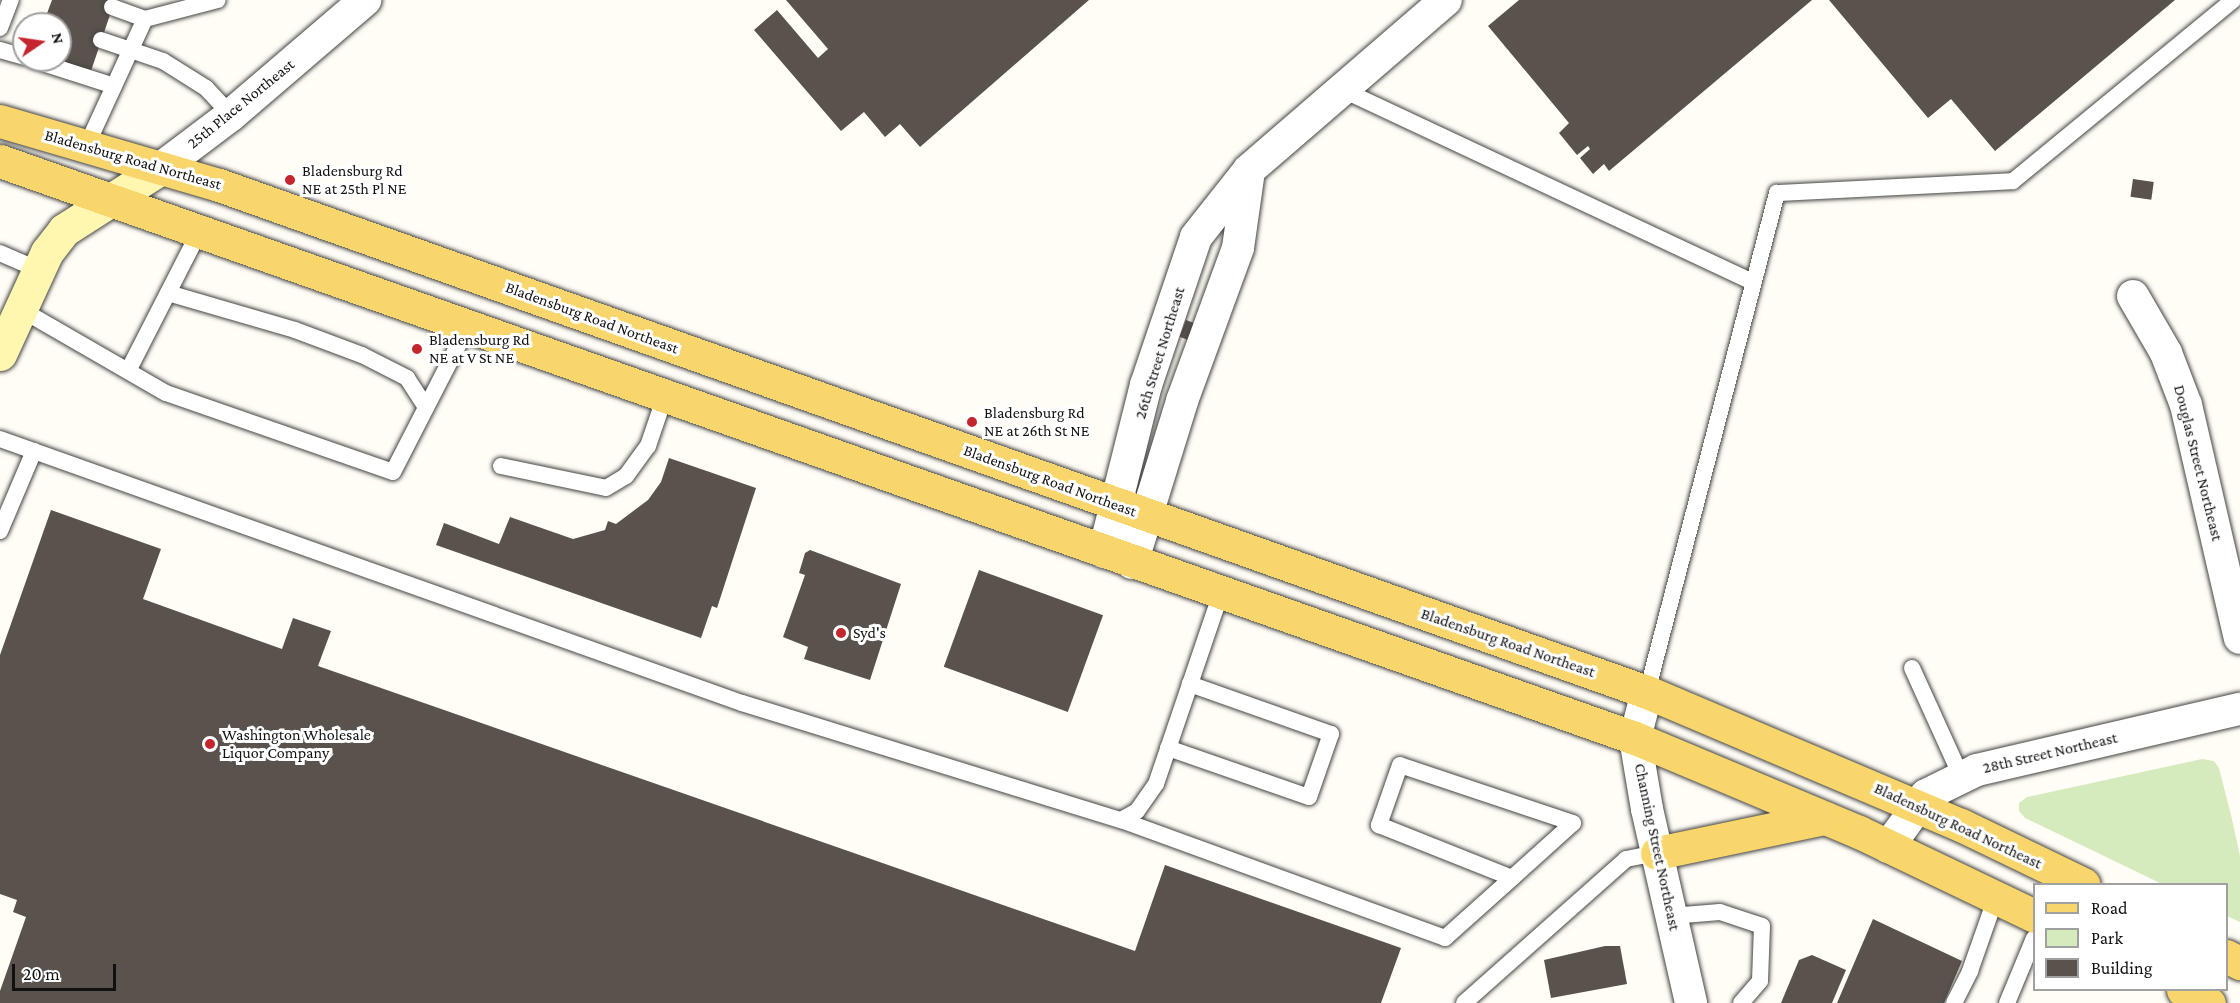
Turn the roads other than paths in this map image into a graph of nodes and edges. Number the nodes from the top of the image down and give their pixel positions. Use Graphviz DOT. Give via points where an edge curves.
graph roads {
  1 [pos="11,0"];
  2 [pos="218,0"];
  3 [pos="1446,0"];
  4 [pos="2233,0"];
  5 [pos="363,1"];
  6 [pos="112,7"];
  7 [pos="144,19"];
  8 [pos="0,28"];
  9 [pos="101,40"];
  10 [pos="130,49"];
  11 [pos="70,72"];
  12 [pos="114,86"];
  13 [pos="1342,90"];
  14 [pos="231,115"];
  15 [pos="0,121"];
  16 [pos="86,147"];
  17 [pos="0,161"];
  18 [pos="161,168"];
  19 [pos="1249,170"];
  20 [pos="112,200"];
  21 [pos="200,230"];
  22 [pos="0,253"];
  23 [pos="39,270"];
  24 [pos="1752,282"];
  25 [pos="168,293"];
  26 [pos="2133,296"];
  27 [pos="22,310"];
  28 [pos="468,326"];
  29 [pos="681,350"];
  30 [pos="0,354"];
  31 [pos="128,371"];
  32 [pos="665,396"];
  33 [pos="426,407"];
  34 [pos="0,440"];
  35 [pos="34,451"];
  36 [pos="501,466"];
  37 [pos="1117,504"];
  38 [pos="1147,516"];
  39 [pos="0,531"];
  40 [pos="1118,557"];
  41 [pos="1221,593"];
  42 [pos="2240,638"];
  43 [pos="1912,668"];
  44 [pos="1190,684"];
  45 [pos="1647,692"];
  46 [pos="2240,709"];
  47 [pos="1635,738"];
  48 [pos="1168,748"];
  49 [pos="1961,776"];
  50 [pos="1918,806"];
  51 [pos="1824,818"];
  52 [pos="1121,820"];
  53 [pos="1888,847"];
  54 [pos="1658,853"];
  55 [pos="1512,878"];
  56 [pos="2079,883"];
  57 [pos="1996,897"];
  58 [pos="1671,916"];
  59 [pos="2033,916"];
  60 [pos="2033,940"];
  61 [pos="1464,1003"];
  62 [pos="1691,1003"];
  63 [pos="1741,1003"];
  64 [pos="1954,1003"];
  65 [pos="2007,1003"];
  1 -- 8 [label="lane"];
  2 -- 7 [label="lane"];
  3 -- 13 [label="street, 26th Street Northeast"];
  4 -- 24 [label="lane" via="2013,180 1777,193"];
  5 -- 14 [label="street, 25th Place Northeast"];
  6 -- 7 [label="lane"];
  7 -- 10 [label="lane"];
  9 -- 10 [label="lane"];
  10 -- 12 [label="lane"];
  10 -- 14 [label="lane" via="163,61 206,88"];
  11 -- 12 [label="lane"];
  12 -- 16 [label="lane"];
  13 -- 19 [label="street, 26th Street Northeast"];
  13 -- 24 [label="lane"];
  14 -- 18 [label="street, 25th Place Northeast"];
  15 -- 16 [label="main road, Bladensburg Road Northeast"];
  16 -- 18 [label="main road, Bladensburg Road Northeast"];
  17 -- 20 [label="main road"];
  18 -- 20 [label="street, 25th Place Northeast"];
  18 -- 29 [label="main road, Bladensburg Road Northeast"];
  19 -- 37 [label="street, 26th Street Northeast" via="1197,237 1146,385"];
  19 -- 38 [label="street, 26th Street Northeast" via="1238,248 1189,380"];
  20 -- 21 [label="main road"];
  20 -- 23 [label="street, 25th Place Northeast" via="64,230"];
  21 -- 25 [label="lane"];
  21 -- 28 [label="main road"];
  22 -- 23 [label="lane"];
  23 -- 27 [label="street, 25th Place Northeast"];
  24 -- 45 [label="lane"];
  25 -- 31 [label="lane"];
  25 -- 33 [label="lane" via="295,330 362,355 407,378"];
  26 -- 42 [label="street, Douglas Street Northeast" via="2166,353 2186,405"];
  27 -- 30 [label="street, 25th Place Northeast"];
  27 -- 31 [label="lane"];
  28 -- 32 [label="main road"];
  28 -- 33 [label="lane"];
  29 -- 32 [label="main road"];
  29 -- 37 [label="main road, Bladensburg Road Northeast"];
  31 -- 33 [label="lane" via="166,393 393,472"];
  32 -- 36 [label="lane" via="648,446 626,476 606,488"];
  32 -- 40 [label="main road"];
  34 -- 35 [label="lane"];
  35 -- 39 [label="lane"];
  35 -- 52 [label="lane" via="742,703"];
  37 -- 38 [label="main road, Bladensburg Road Northeast"];
  37 -- 40 [label="street, 26th Street Northeast"];
  38 -- 40 [label="street, 26th Street Northeast"];
  38 -- 45 [label="main road, Bladensburg Road Northeast"];
  40 -- 41 [label="main road"];
  41 -- 44 [label="lane"];
  41 -- 47 [label="main road"];
  43 -- 49 [label="lane"];
  44 -- 48 [label="lane"];
  44 -- 48 [label="lane" via="1331,734 1309,797"];
  45 -- 47 [label="street, Channing Street Northeast"];
  45 -- 50 [label="main road, Bladensburg Road Northeast"];
  46 -- 49 [label="street, 28th Street Northeast"];
  47 -- 51 [label="main road"];
  47 -- 54 [label="street, Channing Street Northeast"];
  48 -- 52 [label="lane" via="1156,784 1137,811"];
  49 -- 50 [label="street, 28th Street Northeast" via="1926,795"];
  50 -- 53 [label="street, 28th Street Northeast"];
  50 -- 56 [label="main road, Bladensburg Road Northeast"];
  51 -- 53 [label="main road"];
  51 -- 54 [label="main road"];
  52 -- 55 [label="lane" via="1445,938"];
  53 -- 57 [label="main road"];
  54 -- 58 [label="street, Channing Street Northeast"];
  54 -- 61 [label="lane" via="1626,859"];
  55 -- 55 [label="lane" via="1574,823 1400,765 1379,825"];
  57 -- 59 [label="main road"];
  57 -- 64 [label="lane" via="1971,971"];
  58 -- 62 [label="street, Channing Street Northeast"];
  58 -- 63 [label="lane" via="1720,912 1762,927 1760,981"];
  60 -- 65 [label="lane"];
}
